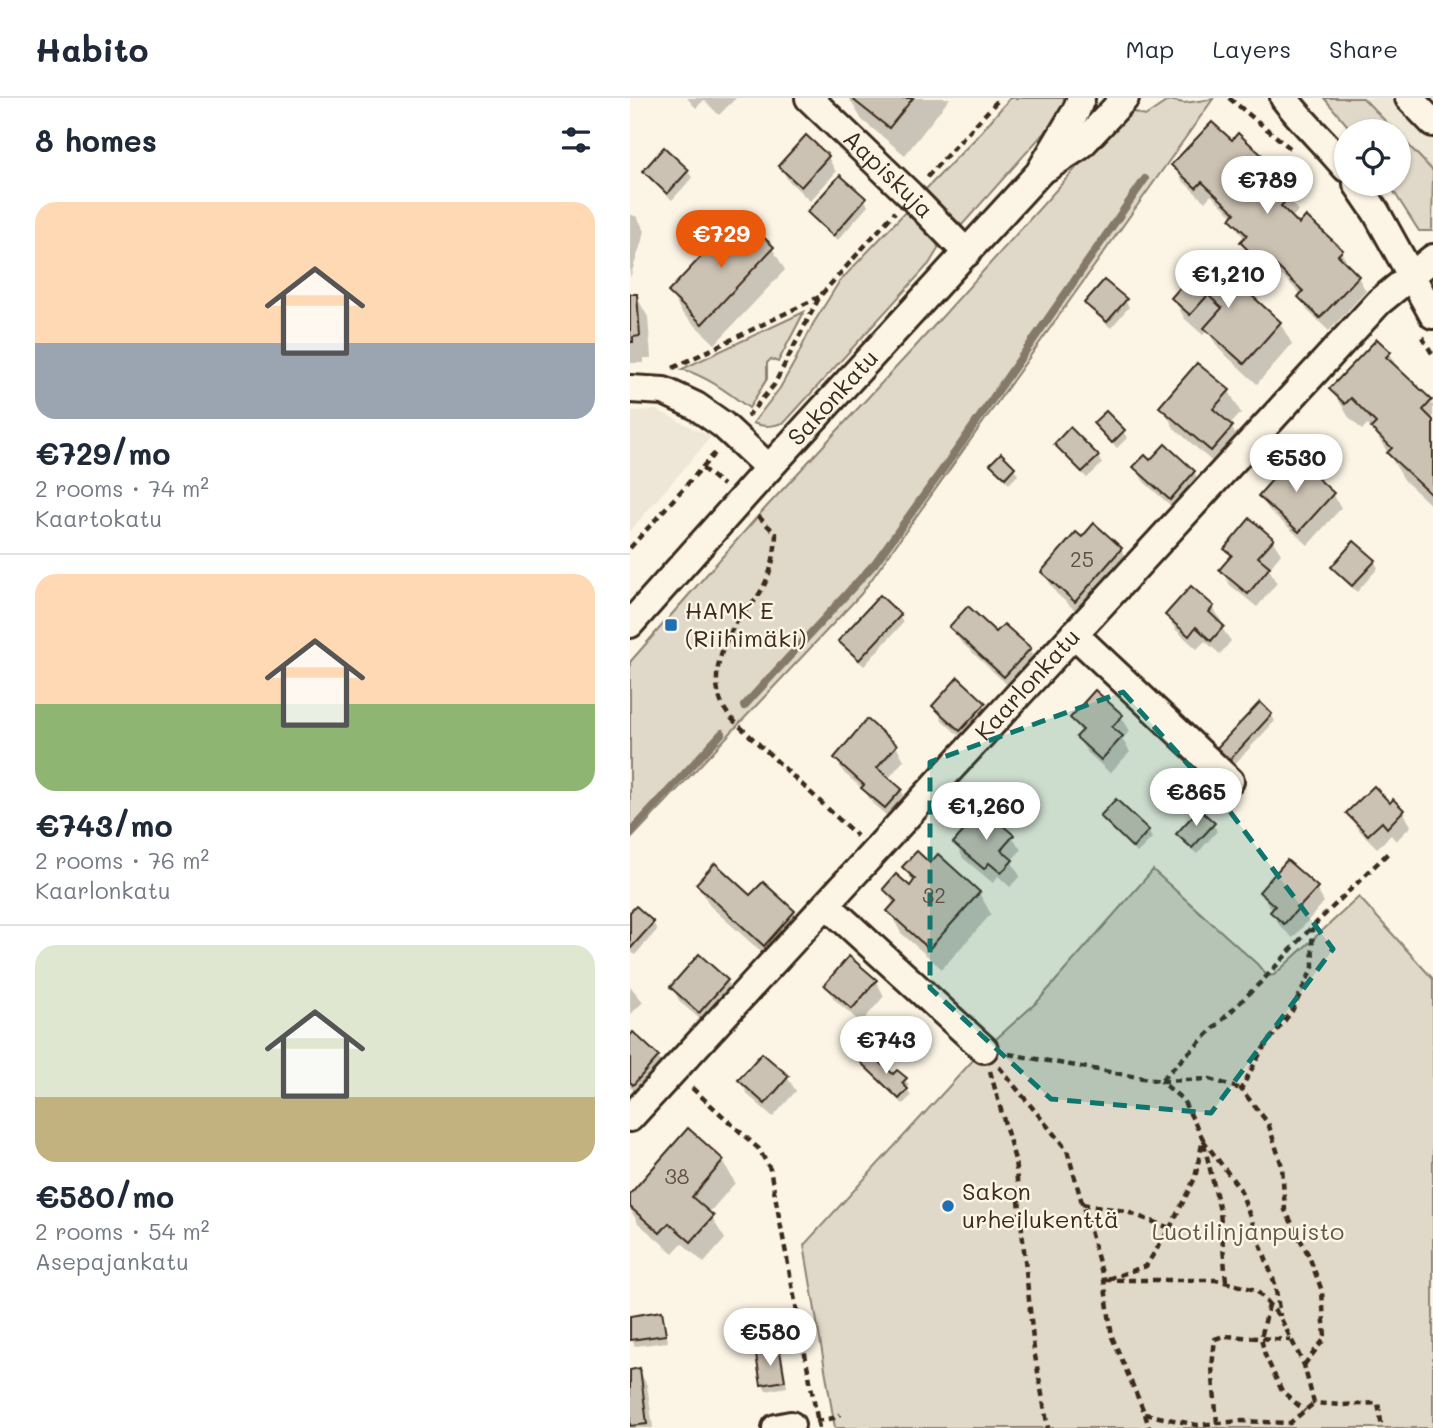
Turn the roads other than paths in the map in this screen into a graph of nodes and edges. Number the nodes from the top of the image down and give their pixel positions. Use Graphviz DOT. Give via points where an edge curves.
graph roads {
  1 [pos="809,98"];
  2 [pos="1081,98"];
  3 [pos="1125,98"];
  4 [pos="1268,98"];
  5 [pos="1409,98"];
  6 [pos="1291,107"];
  7 [pos="1433,122"];
  8 [pos="1334,153"];
  9 [pos="1039,173"];
  10 [pos="1365,196"];
  11 [pos="967,253"];
  12 [pos="1433,258"];
  13 [pos="1412,276"];
  14 [pos="1426,324"];
  15 [pos="630,389"];
  16 [pos="769,468"];
  17 [pos="630,624"];
  18 [pos="1074,634"];
  19 [pos="1230,781"];
  20 [pos="827,905"];
  21 [pos="984,1049"];
  22 [pos="630,1118"];
  1 -- 11 [label="street, Aapiskuja"];
  2 -- 9 [label="street, Sakonkatu"];
  3 -- 9 [label="street, Sakonkatu" via="1080,146"];
  4 -- 6 [label="street"];
  5 -- 7 [label="street"];
  6 -- 8 [label="street"];
  9 -- 11 [label="street, Sakonkatu"];
  10 -- 13 [label="street"];
  11 -- 16 [label="street, Sakonkatu"];
  12 -- 13 [label="street, Kaarlonkatu"];
  13 -- 14 [label="street"];
  13 -- 18 [label="street, Kaarlonkatu" via="1379,302"];
  15 -- 16 [label="street" via="664,391 696,406"];
  16 -- 17 [label="street, Sakonkatu"];
  18 -- 19 [label="street"];
  18 -- 20 [label="street, Kaarlonkatu"];
  20 -- 21 [label="street"];
  20 -- 22 [label="street, Kaarlonkatu"];
}
